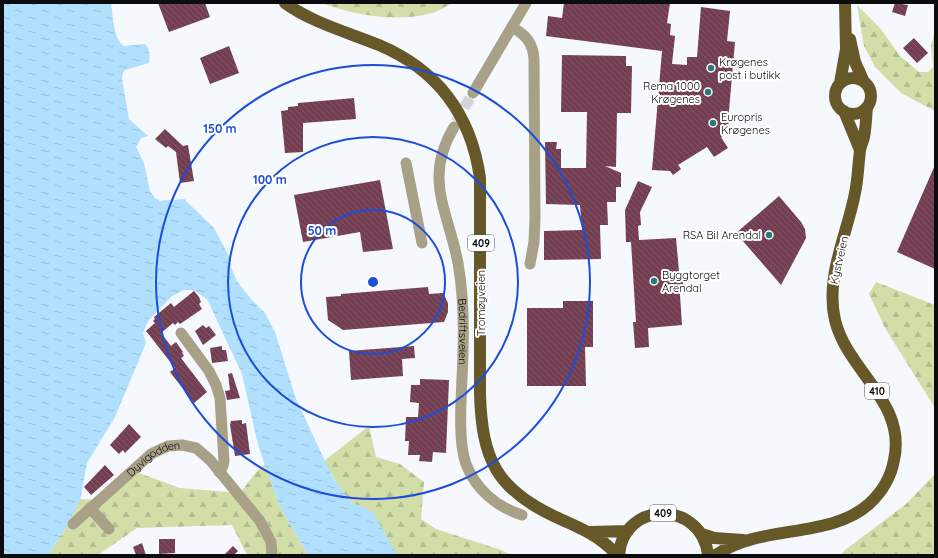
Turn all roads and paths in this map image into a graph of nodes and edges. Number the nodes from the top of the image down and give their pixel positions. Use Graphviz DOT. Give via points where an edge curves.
graph roads {
  1 [pos="285,3"];
  2 [pos="526,3"];
  3 [pos="846,3"];
  4 [pos="847,24"];
  5 [pos="512,27"];
  6 [pos="863,80"];
  7 [pos="840,83"];
  8 [pos="473,93"];
  9 [pos="867,107"];
  10 [pos="844,111"];
  11 [pos="454,127"];
  12 [pos="860,150"];
  13 [pos="406,163"];
  14 [pos="422,243"];
  15 [pos="530,264"];
  16 [pos="181,332"];
  17 [pos="219,472"];
  18 [pos="90,508"];
  19 [pos="522,515"];
  20 [pos="73,524"];
  21 [pos="109,530"];
  22 [pos="628,530"];
  23 [pos="590,532"];
  24 [pos="702,534"];
  25 [pos="744,540"];
  26 [pos="272,555"];
  27 [pos="618,555"];
  28 [pos="708,555"];
  29 [pos="716,555"];
  1 -- 23 [label="main road, Tromøyveien / 409" via="318,22 379,46 412,63 435,82 458,110 473,142 480,178 480,394 486,449 497,473 515,492 535,506"];
  2 -- 5 [label="street"];
  3 -- 4 [label="main road, 410"];
  4 -- 6 [label="main road, 410" via="855,62"];
  4 -- 7 [label="main road, 410"];
  5 -- 8 [label="street"];
  5 -- 15 [label="street" via="530,42 534,59 535,219"];
  6 -- 7 [label="main road" via="853,78"];
  6 -- 9 [label="main road, 410" via="871,94"];
  7 -- 10 [label="main road, 410" via="835,97"];
  9 -- 10 [label="main road" via="855,114"];
  9 -- 12 [label="main road, Kystveien / 410"];
  10 -- 12 [label="main road, Kystveien / 410"];
  11 -- 19 [label="street, Bedriftsveien" via="441,155 438,175 442,202 456,253 463,302 462,445 471,474 483,491 502,507"];
  12 -- 25 [label="main road, Kystveien / 410" via="855,193 834,273 833,304 844,343 890,412 896,437 894,464 888,480 877,496 852,515 829,523"];
  13 -- 14 [label="street"];
  16 -- 17 [label="street" via="209,371 220,398 224,461"];
  17 -- 18 [label="street, Dyvigodden" via="196,448 168,446 151,454"];
  17 -- 26 [label="street, Dyvigodden" via="260,522 271,542"];
  18 -- 20 [label="street, Dyvigodden"];
  18 -- 21 [label="street"];
  22 -- 23 [label="main road, Tromøyveien / 409"];
  22 -- 24 [label="main road, 409" via="645,517 666,513 684,518"];
  22 -- 27 [label="main road, 409"];
  23 -- 27 [label="main road, Tromøyveien / 409"];
  24 -- 25 [label="main road, Kystveien / 410" via="714,538"];
  24 -- 28 [label="main road"];
  25 -- 29 [label="main road, Kystveien / 410"];
}
